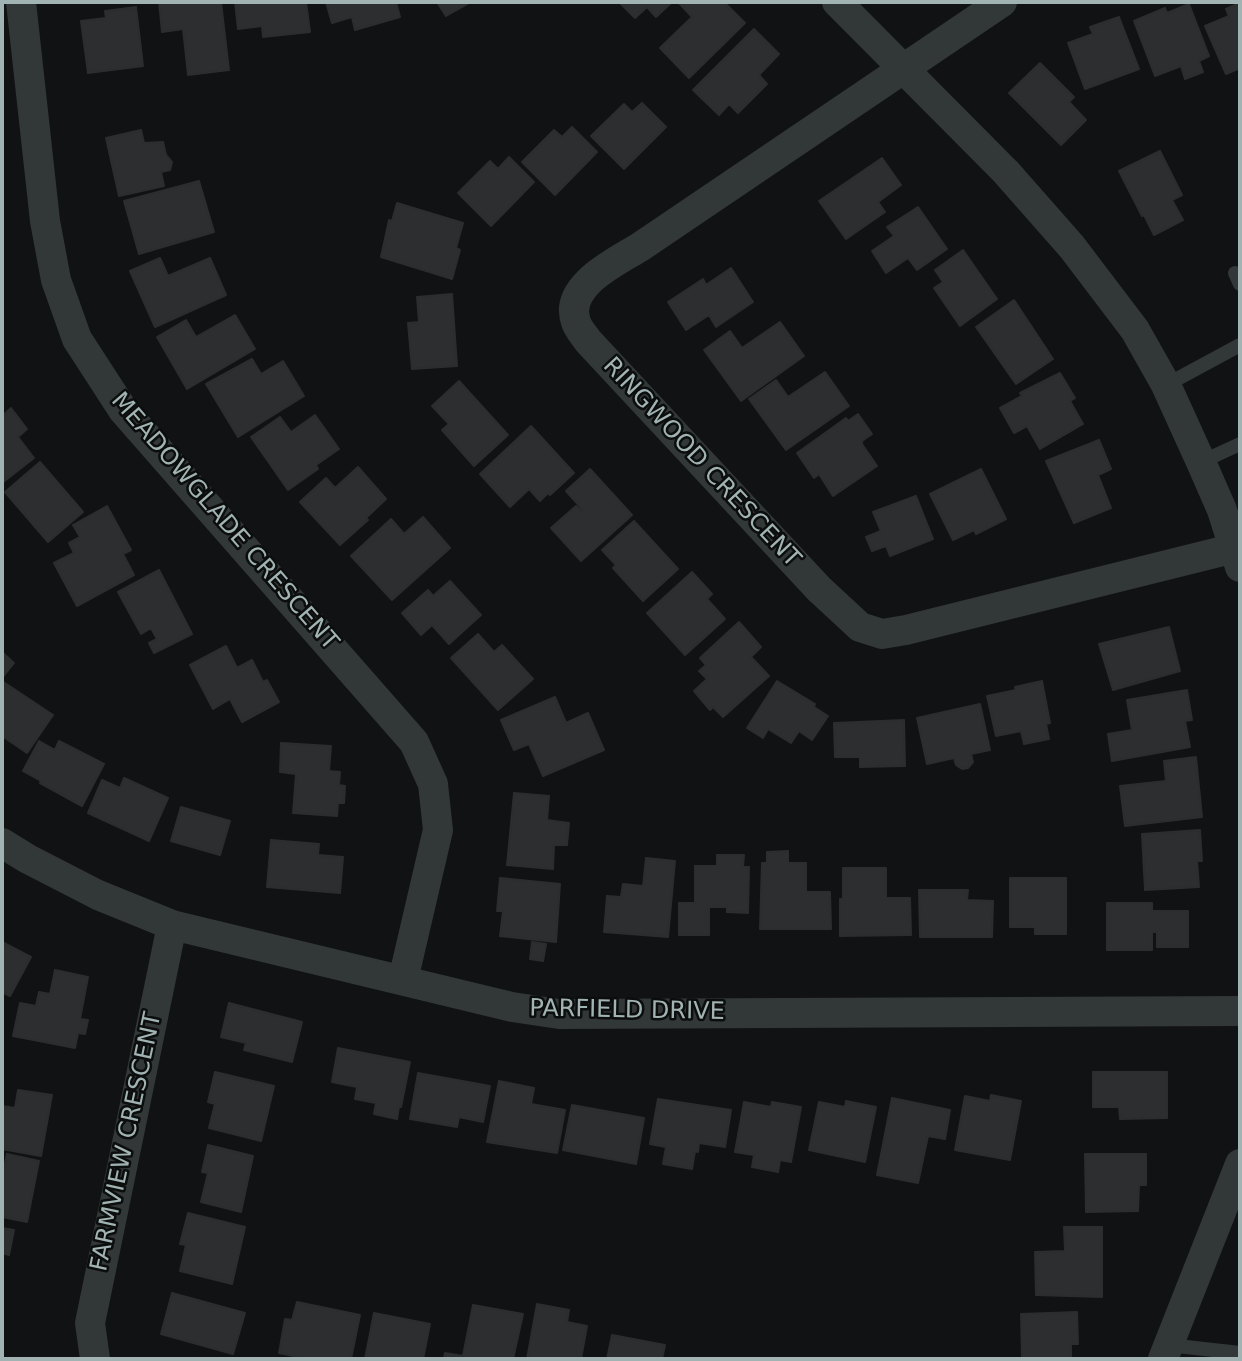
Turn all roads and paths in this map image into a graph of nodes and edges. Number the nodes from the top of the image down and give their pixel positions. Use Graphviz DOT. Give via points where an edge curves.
graph roads {
  1 [pos="21,2"];
  2 [pos="837,2"];
  3 [pos="1002,2"];
  4 [pos="904,69"];
  5 [pos="1240,345"];
  6 [pos="1166,385"];
  7 [pos="1240,444"];
  8 [pos="1201,462"];
  9 [pos="1237,558"];
  10 [pos="2,843"];
  11 [pos="172,925"];
  12 [pos="403,980"];
  13 [pos="1240,1011"];
  14 [pos="1240,1164"];
  15 [pos="1166,1352"];
  16 [pos="1240,1353"];
  17 [pos="95,1359"];
  1 -- 12 [label="street, MEADOWGLADE CRESCENT" via="45,221 56,280 77,340 123,410 414,742 433,784 438,830"];
  2 -- 4 [label="street"];
  3 -- 4 [label="street, RINGWOOD CRESCENT"];
  4 -- 6 [label="street" via="1072,247 1135,330"];
  4 -- 9 [label="street, RINGWOOD CRESCENT" via="585,283 574,310 576,323 588,341 819,589 860,627 881,634 906,630"];
  5 -- 6 [label="lane"];
  6 -- 8 [label="street"];
  7 -- 8 [label="lane"];
  8 -- 9 [label="street"];
  10 -- 11 [label="street, PARFIELD DRIVE" via="98,895"];
  11 -- 12 [label="street, PARFIELD DRIVE"];
  11 -- 17 [label="street, FARMVIEW CRESCENT" via="90,1323"];
  12 -- 13 [label="street, PARFIELD DRIVE" via="559,1014"];
  14 -- 15 [label="street"];
  15 -- 16 [label="lane"];
}
